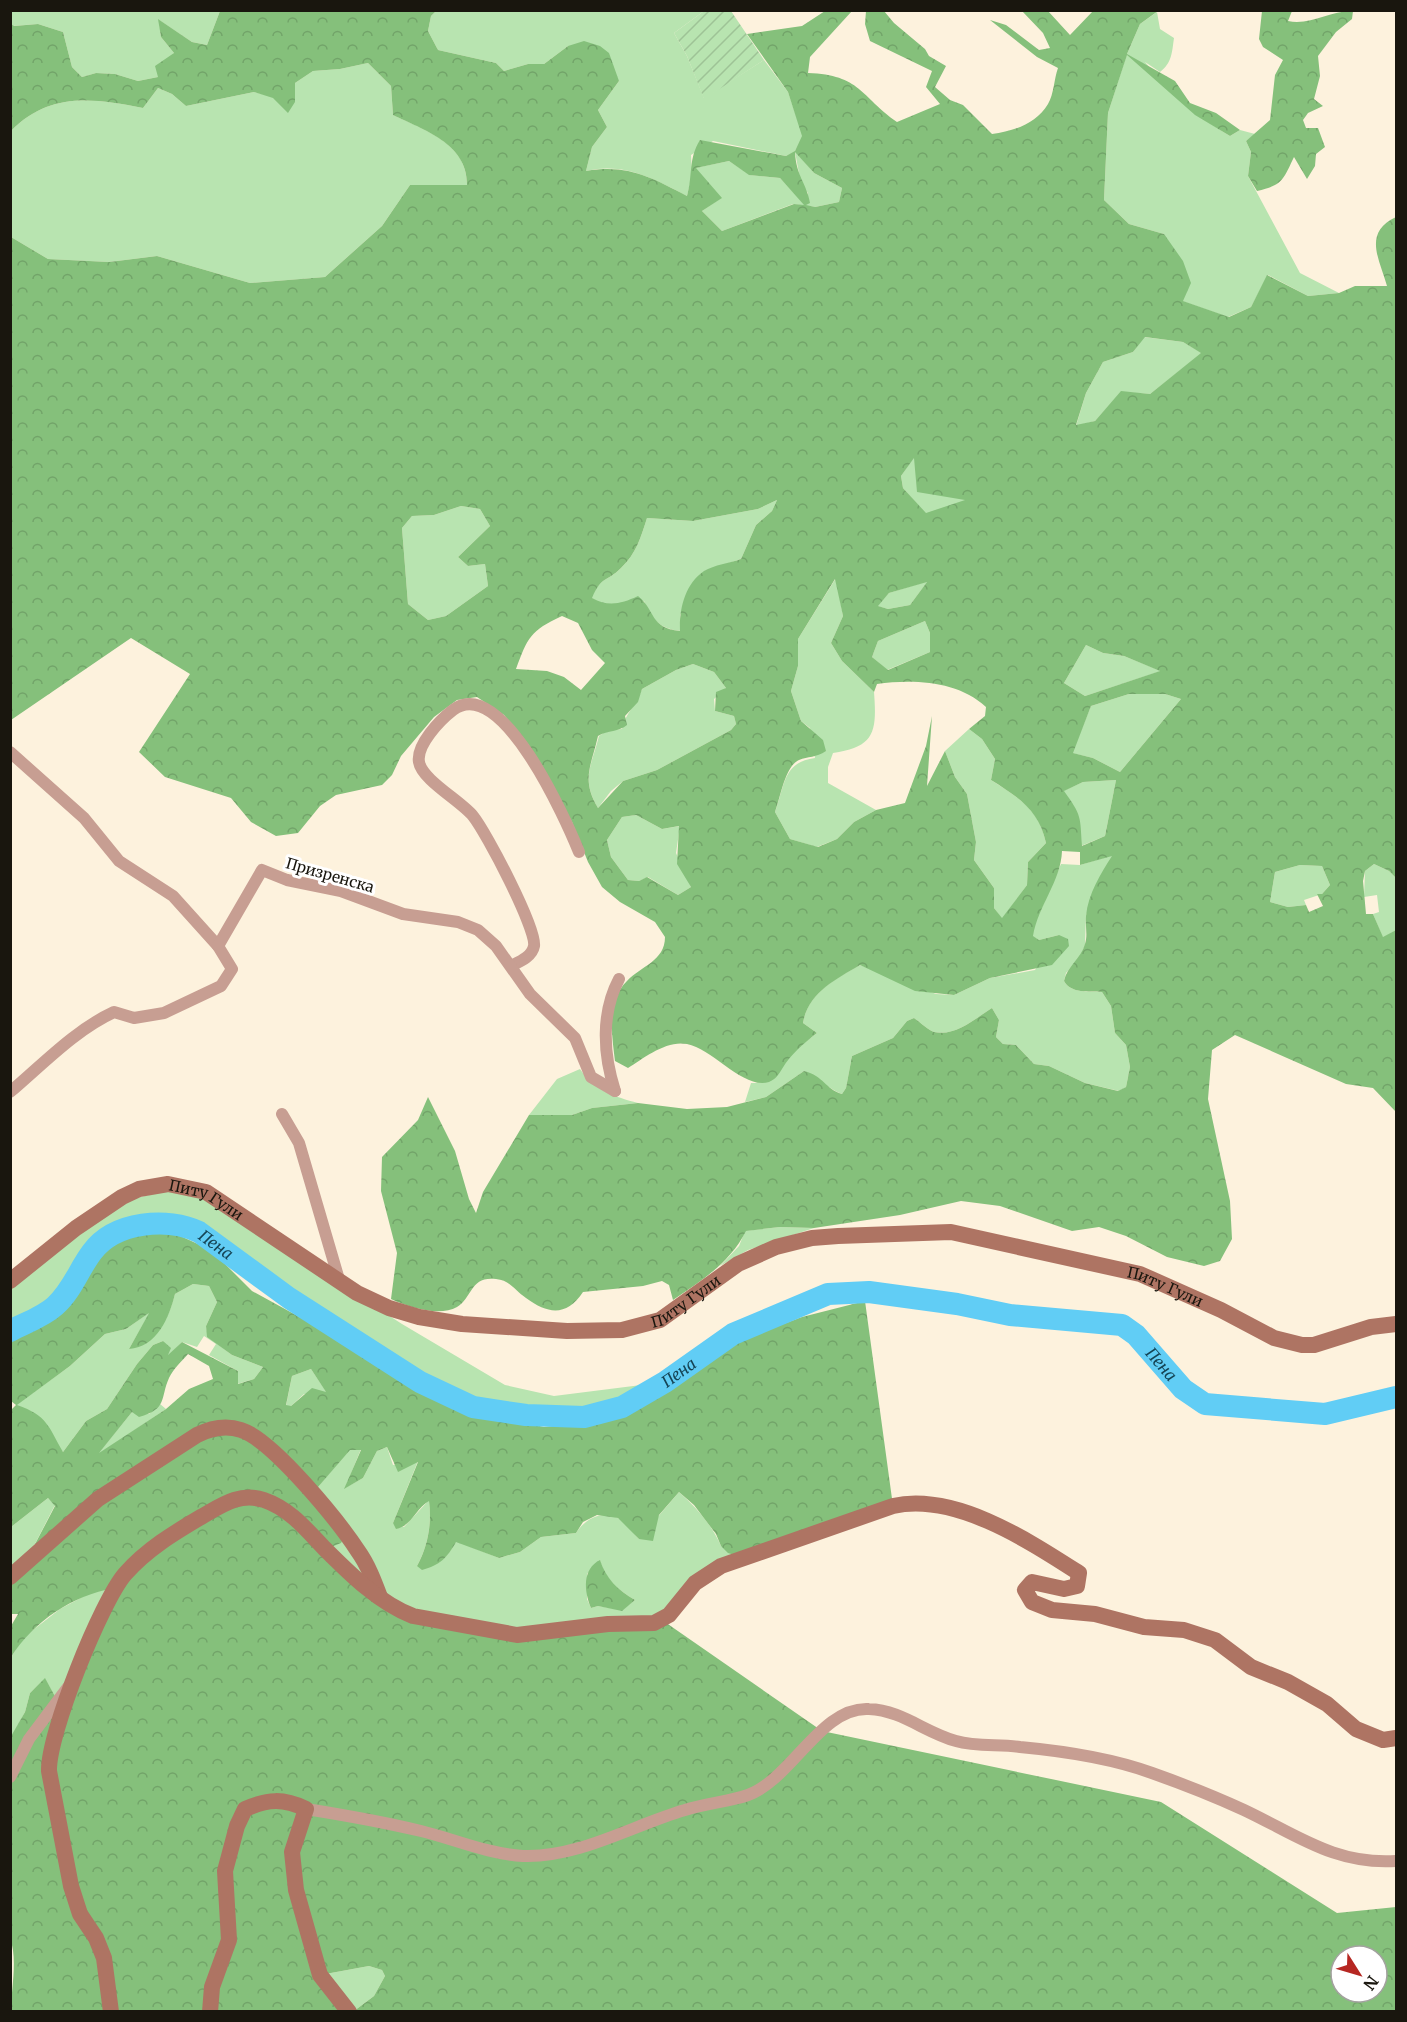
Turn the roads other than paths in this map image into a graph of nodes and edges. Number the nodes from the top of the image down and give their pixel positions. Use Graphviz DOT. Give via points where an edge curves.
graph roads {
  1 [pos="10,752"];
  2 [pos="579,852"];
  3 [pos="218,946"];
  4 [pos="511,966"];
  5 [pos="619,979"];
  6 [pos="10,1092"];
  7 [pos="282,1114"];
  8 [pos="10,1281"];
  9 [pos="340,1283"];
  10 [pos="1396,1324"];
  11 [pos="359,1552"];
  12 [pos="342,1566"];
  13 [pos="10,1577"];
  14 [pos="380,1597"];
  15 [pos="76,1676"];
  16 [pos="1396,1738"];
  17 [pos="10,1777"];
  18 [pos="306,1809"];
  19 [pos="1396,1862"];
  20 [pos="111,2012"];
  21 [pos="210,2012"];
  22 [pos="349,2012"];
  1 -- 3 [label="street" via="84,818 119,861 173,896"];
  2 -- 4 [label="street" via="559,806 507,726 478,705 465,704 452,710 425,743 420,765 475,818 530,927 533,951"];
  3 -- 4 [label="street, Призренска" via="262,870 287,880 341,891 403,914 458,922 492,941"];
  3 -- 6 [label="street" via="232,969 221,986 164,1013 134,1018 114,1012 102,1018"];
  4 -- 5 [label="street, Призренска" via="530,994 575,1038 591,1077 615,1090 605,1023 612,991"];
  7 -- 9 [label="street" via="298,1143"];
  8 -- 9 [label="street, Питу Гули" via="116,1200 139,1189 168,1184 206,1192"];
  9 -- 10 [label="street, Питу Гули" via="389,1308 419,1317 525,1328 622,1330 660,1320 738,1264 776,1247 812,1238 951,1232 1140,1274 1274,1338 1295,1344 1314,1345 1364,1329"];
  11 -- 12 [label="street" via="359,1569 352,1571"];
  11 -- 13 [label="street" via="328,1511 263,1443 242,1430 218,1428 185,1441 108,1492"];
  11 -- 14 [label="street"];
  12 -- 14 [label="street"];
  12 -- 15 [label="street" via="286,1511 254,1498 233,1499 159,1544 125,1574 109,1599"];
  14 -- 16 [label="street" via="413,1617 517,1635 600,1624 654,1623 669,1615 696,1583 721,1566 866,1514 924,1502 990,1523 1079,1573 1077,1586 1064,1589 1032,1581 1025,1590 1032,1602 1052,1610 1095,1614 1144,1627 1184,1630 1215,1640 1251,1667 1327,1704 1356,1729 1383,1740"];
  15 -- 17 [label="street" via="29,1739"];
  15 -- 20 [label="street" via="54,1735 49,1771 71,1886 80,1914 104,1958"];
  18 -- 19 [label="street" via="522,1856 566,1851 687,1809 750,1794 784,1772 817,1735 843,1714 858,1708 907,1718 955,1741 1084,1756 1147,1771 1245,1810 1341,1857"];
  18 -- 21 [label="street" via="283,1800 270,1800 245,1809 225,1871 229,1940 212,1987"];
  18 -- 22 [label="street" via="292,1852 296,1890 320,1975"];
}
